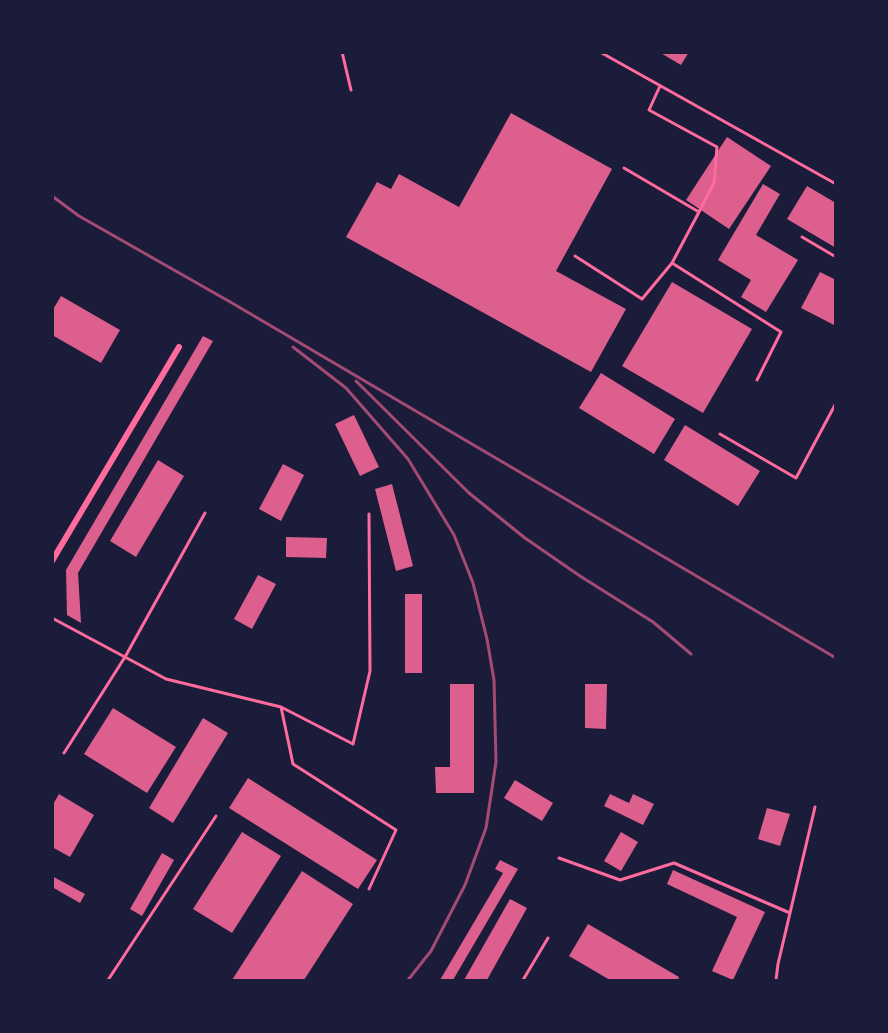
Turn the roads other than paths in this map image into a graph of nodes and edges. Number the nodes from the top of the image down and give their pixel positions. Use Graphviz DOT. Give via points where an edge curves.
graph roads {
  1 [pos="342,52"];
  2 [pos="600,52"];
  3 [pos="660,86"];
  4 [pos="351,90"];
  5 [pos="624,168"];
  6 [pos="836,184"];
  7 [pos="699,212"];
  8 [pos="802,237"];
  9 [pos="575,256"];
  10 [pos="836,257"];
  11 [pos="672,263"];
  12 [pos="179,347"];
  13 [pos="757,380"];
  14 [pos="836,404"];
  15 [pos="720,434"];
  16 [pos="205,513"];
  17 [pos="369,514"];
  18 [pos="52,561"];
  19 [pos="52,618"];
  20 [pos="125,657"];
  21 [pos="281,707"];
  22 [pos="64,753"];
  23 [pos="815,807"];
  24 [pos="216,816"];
  25 [pos="559,858"];
  26 [pos="369,889"];
  27 [pos="790,913"];
  28 [pos="548,938"];
  29 [pos="108,981"];
  30 [pos="523,981"];
  31 [pos="776,981"];
  1 -- 4 [label="lane"];
  2 -- 3 [label="lane"];
  3 -- 6 [label="lane"];
  3 -- 7 [label="lane" via="650,111 717,147 714,183"];
  5 -- 7 [label="lane"];
  7 -- 11 [label="lane"];
  8 -- 10 [label="lane"];
  9 -- 11 [label="lane" via="642,299"];
  11 -- 13 [label="lane" via="781,332"];
  12 -- 18 [label="street"];
  14 -- 15 [label="lane" via="796,478"];
  16 -- 20 [label="lane"];
  17 -- 21 [label="lane" via="370,672 352,744"];
  19 -- 20 [label="lane"];
  20 -- 21 [label="lane" via="166,679"];
  20 -- 22 [label="lane"];
  21 -- 26 [label="lane" via="293,764 396,830"];
  23 -- 27 [label="lane"];
  24 -- 29 [label="lane"];
  25 -- 27 [label="lane" via="620,880 674,863"];
  27 -- 31 [label="lane"];
  28 -- 30 [label="lane"];
}
